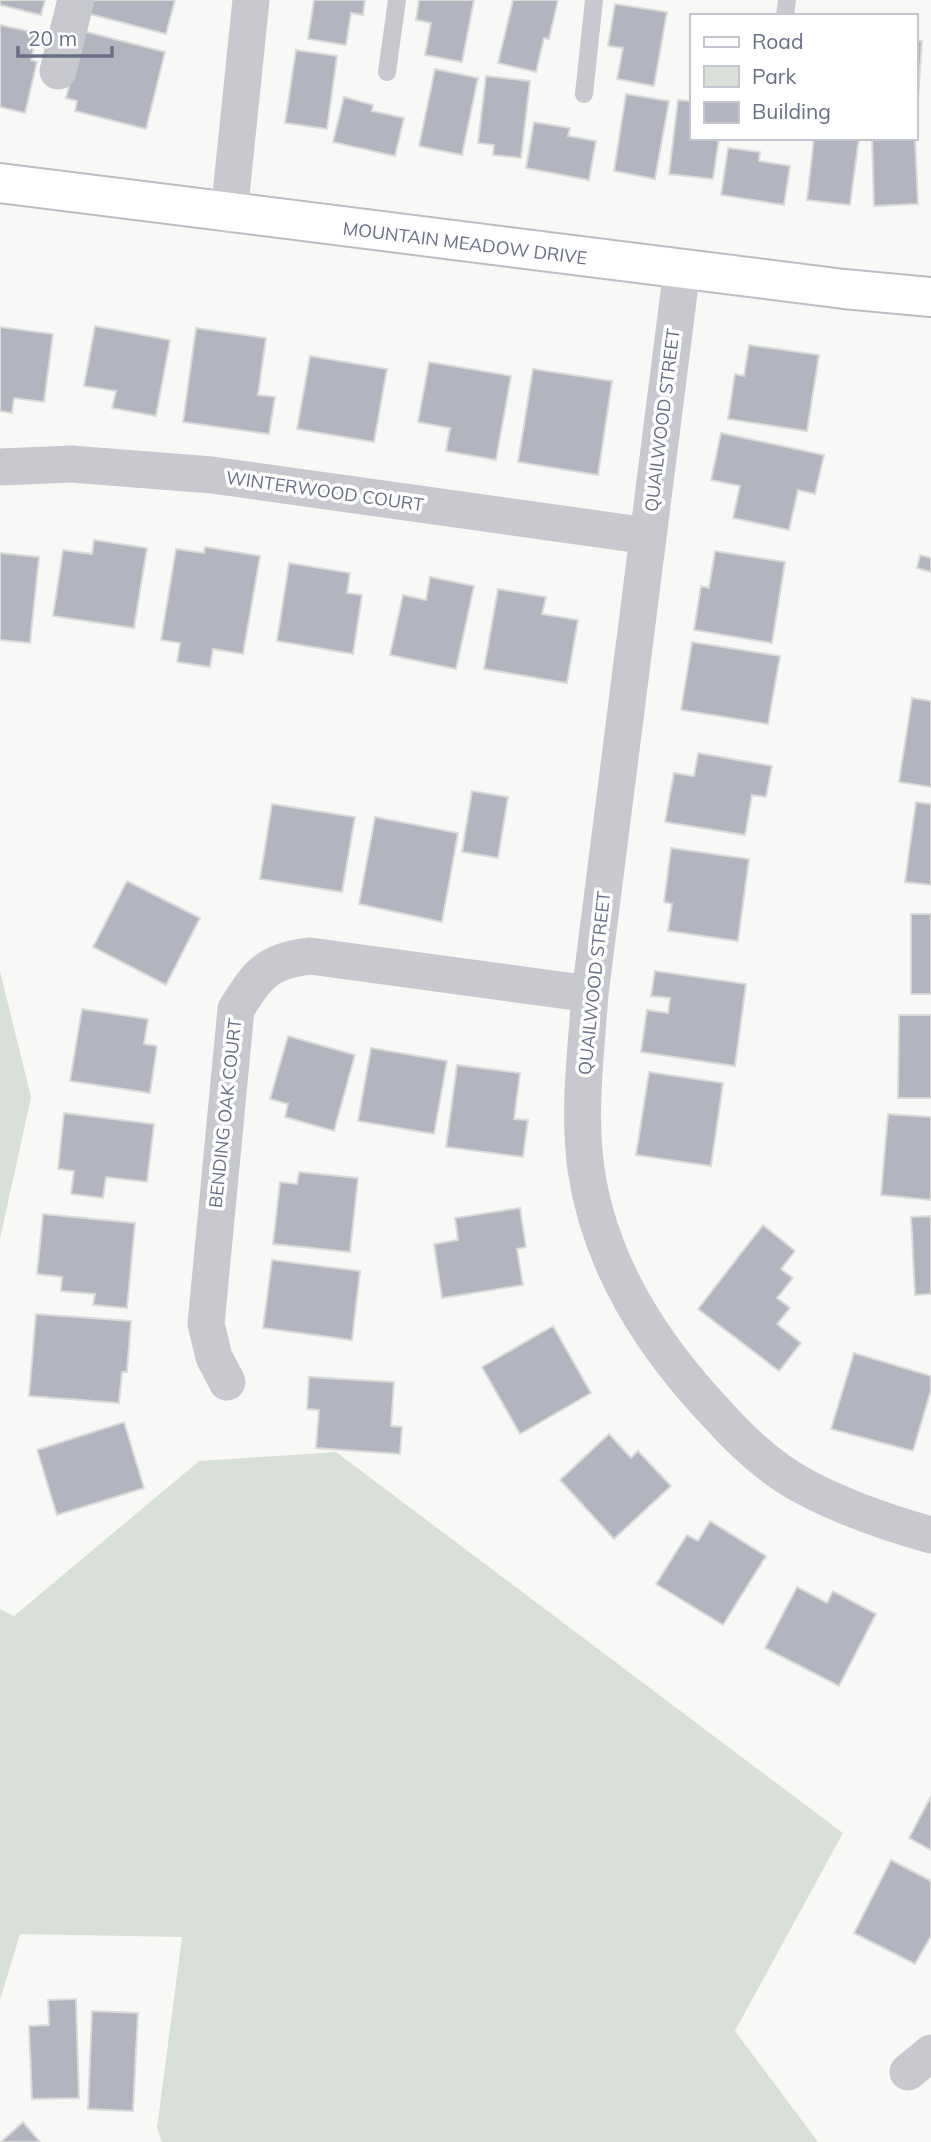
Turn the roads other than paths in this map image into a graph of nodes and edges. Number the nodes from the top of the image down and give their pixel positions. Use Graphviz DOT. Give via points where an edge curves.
graph roads {
  1 [pos="76,0"];
  2 [pos="251,0"];
  3 [pos="397,0"];
  4 [pos="594,0"];
  5 [pos="58,71"];
  6 [pos="387,72"];
  7 [pos="584,94"];
  8 [pos="0,183"];
  9 [pos="229,214"];
  10 [pos="682,269"];
  11 [pos="931,297"];
  12 [pos="0,467"];
  13 [pos="648,536"];
  14 [pos="590,994"];
  15 [pos="227,1382"];
  16 [pos="931,1535"];
  1 -- 5 [label="street"];
  2 -- 9 [label="street"];
  3 -- 6 [label="lane"];
  4 -- 7 [label="lane"];
  8 -- 9 [label="street, MOUNTAIN MEADOW DRIVE"];
  9 -- 10 [label="street, MOUNTAIN MEADOW DRIVE"];
  10 -- 11 [label="street, MOUNTAIN MEADOW DRIVE"];
  10 -- 13 [label="street, QUAILWOOD STREET"];
  12 -- 13 [label="street, WINTERWOOD COURT" via="71,464 212,475"];
  13 -- 14 [label="street, QUAILWOOD STREET"];
  14 -- 15 [label="street, BENDING OAK COURT" via="310,956 291,958 258,975 236,1009 206,1324 214,1357"];
  14 -- 16 [label="street, QUAILWOOD STREET" via="583,1099 586,1169 600,1229 641,1321 679,1374 759,1455 817,1493 877,1521"];
}
